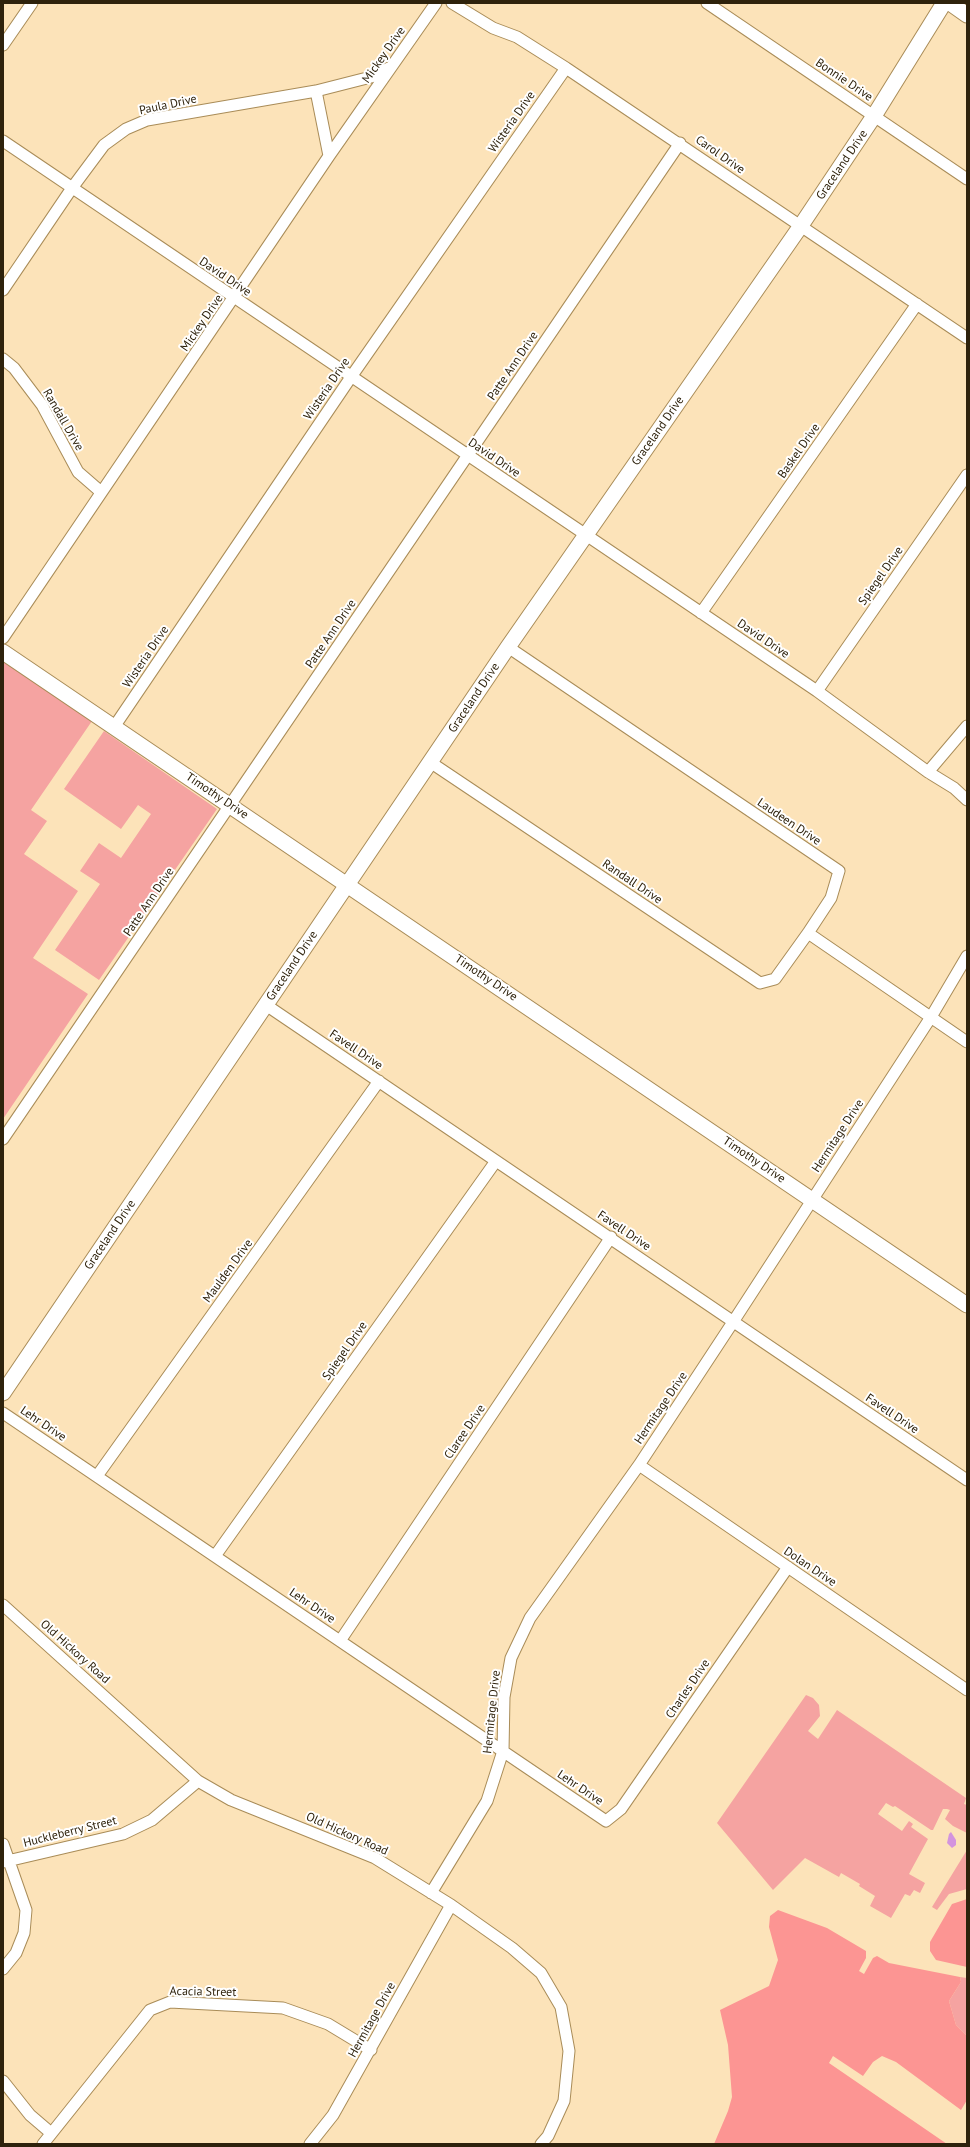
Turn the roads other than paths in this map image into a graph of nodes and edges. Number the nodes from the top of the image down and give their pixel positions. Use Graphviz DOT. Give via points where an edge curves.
graph roads {
  1 [pos="32,3"];
  2 [pos="436,3"];
  3 [pos="452,3"];
  4 [pos="707,3"];
  5 [pos="944,3"];
  6 [pos="950,3"];
  7 [pos="967,15"];
  8 [pos="3,45"];
  9 [pos="391,67"];
  10 [pos="566,68"];
  11 [pos="316,91"];
  12 [pos="874,116"];
  13 [pos="3,141"];
  14 [pos="680,143"];
  15 [pos="329,156"];
  16 [pos="967,179"];
  17 [pos="72,188"];
  18 [pos="800,227"];
  19 [pos="3,290"];
  20 [pos="234,298"];
  21 [pos="917,304"];
  22 [pos="967,338"];
  23 [pos="3,360"];
  24 [pos="351,377"];
  25 [pos="468,456"];
  26 [pos="967,475"];
  27 [pos="102,492"];
  28 [pos="585,536"];
  29 [pos="701,613"];
  30 [pos="3,638"];
  31 [pos="508,647"];
  32 [pos="3,652"];
  33 [pos="817,691"];
  34 [pos="967,726"];
  35 [pos="114,727"];
  36 [pos="430,762"];
  37 [pos="928,772"];
  38 [pos="967,800"];
  39 [pos="230,805"];
  40 [pos="347,884"];
  41 [pos="808,933"];
  42 [pos="967,956"];
  43 [pos="266,1005"];
  44 [pos="931,1017"];
  45 [pos="967,1042"];
  46 [pos="379,1081"];
  47 [pos="3,1139"];
  48 [pos="496,1161"];
  49 [pos="812,1200"];
  50 [pos="611,1237"];
  51 [pos="967,1305"];
  52 [pos="734,1322"];
  53 [pos="3,1393"];
  54 [pos="3,1413"];
  55 [pos="639,1465"];
  56 [pos="97,1476"];
  57 [pos="967,1480"];
  58 [pos="215,1556"];
  59 [pos="788,1567"];
  60 [pos="3,1605"];
  61 [pos="340,1641"];
  62 [pos="967,1690"];
  63 [pos="503,1751"];
  64 [pos="198,1781"];
  65 [pos="606,1821"];
  66 [pos="3,1844"];
  67 [pos="6,1861"];
  68 [pos="431,1893"];
  69 [pos="451,1905"];
  70 [pos="3,1969"];
  71 [pos="372,2050"];
  72 [pos="3,2082"];
  73 [pos="51,2133"];
  74 [pos="43,2144"];
  75 [pos="310,2144"];
  76 [pos="541,2144"];
  1 -- 8 [label="street"];
  2 -- 9 [label="street, Mickey Drive"];
  3 -- 10 [label="street, Carol Drive" via="493,28 517,37"];
  4 -- 12 [label="street, Bonnie Drive"];
  5 -- 12 [label="street, Graceland Drive"];
  6 -- 7 [label="street"];
  9 -- 11 [label="street, Paula Drive" via="371,77"];
  9 -- 15 [label="street, Mickey Drive"];
  10 -- 14 [label="street, Carol Drive"];
  10 -- 24 [label="street, Wisteria Drive"];
  11 -- 15 [label="street"];
  11 -- 17 [label="street, Paula Drive" via="147,120 126,129 104,145"];
  12 -- 16 [label="street, Bonnie Drive"];
  12 -- 18 [label="street, Graceland Drive"];
  13 -- 17 [label="street, David Drive"];
  14 -- 18 [label="street, Carol Drive"];
  14 -- 25 [label="street, Patte Ann Drive"];
  15 -- 20 [label="street, Mickey Drive"];
  17 -- 19 [label="street, Paula Drive"];
  17 -- 20 [label="street, David Drive"];
  18 -- 21 [label="street, Carol Drive"];
  18 -- 28 [label="street, Graceland Drive"];
  20 -- 24 [label="street, David Drive"];
  20 -- 27 [label="street, Mickey Drive"];
  21 -- 22 [label="street, Carol Drive"];
  21 -- 29 [label="street, Baskel Drive"];
  23 -- 27 [label="street, Randall Drive" via="14,368 42,405 78,472"];
  24 -- 25 [label="street, David Drive"];
  24 -- 35 [label="street, Wisteria Drive"];
  25 -- 28 [label="street, David Drive"];
  25 -- 39 [label="street, Patte Ann Drive"];
  26 -- 33 [label="street, Spiegel Drive"];
  27 -- 30 [label="street, Mickey Drive"];
  28 -- 29 [label="street, David Drive"];
  28 -- 31 [label="street, Graceland Drive"];
  29 -- 33 [label="street, David Drive"];
  31 -- 36 [label="street, Graceland Drive"];
  31 -- 41 [label="street, Laudeen Drive" via="839,871 831,898"];
  32 -- 35 [label="street, Timothy Drive"];
  33 -- 37 [label="street, David Drive"];
  34 -- 37 [label="street"];
  35 -- 39 [label="street, Timothy Drive"];
  36 -- 40 [label="street, Graceland Drive"];
  36 -- 41 [label="street, Randall Drive" via="760,983 775,979"];
  37 -- 38 [label="street, David Drive" via="954,788"];
  39 -- 40 [label="street, Timothy Drive"];
  39 -- 47 [label="street, Patte Ann Drive"];
  40 -- 43 [label="street, Graceland Drive"];
  40 -- 49 [label="street, Timothy Drive"];
  41 -- 44 [label="street"];
  42 -- 44 [label="street, Hermitage Drive"];
  43 -- 46 [label="street, Favell Drive"];
  43 -- 53 [label="street, Graceland Drive"];
  44 -- 45 [label="street"];
  44 -- 49 [label="street, Hermitage Drive"];
  46 -- 48 [label="street, Favell Drive"];
  46 -- 56 [label="street, Maulden Drive"];
  48 -- 50 [label="street, Favell Drive"];
  48 -- 58 [label="street, Spiegel Drive"];
  49 -- 51 [label="street, Timothy Drive"];
  49 -- 52 [label="street, Hermitage Drive"];
  50 -- 52 [label="street, Favell Drive"];
  50 -- 61 [label="street, Claree Drive"];
  52 -- 55 [label="street, Hermitage Drive"];
  52 -- 57 [label="street, Favell Drive"];
  54 -- 56 [label="street, Lehr Drive"];
  55 -- 59 [label="street, Dolan Drive"];
  55 -- 63 [label="street, Hermitage Drive" via="530,1618 517,1645 511,1658 504,1697"];
  56 -- 58 [label="street, Lehr Drive"];
  58 -- 61 [label="street, Lehr Drive"];
  59 -- 62 [label="street, Dolan Drive"];
  59 -- 65 [label="street, Charles Drive" via="621,1809"];
  60 -- 64 [label="street, Old Hickory Road"];
  61 -- 63 [label="street, Lehr Drive"];
  63 -- 65 [label="street, Lehr Drive"];
  63 -- 68 [label="street, Hermitage Drive" via="487,1801"];
  64 -- 67 [label="street, Huckleberry Street" via="152,1820 123,1834"];
  64 -- 68 [label="street, Old Hickory Road" via="231,1800 375,1858"];
  66 -- 67 [label="street"];
  67 -- 70 [label="street" via="26,1910 24,1933 16,1953"];
  68 -- 69 [label="street, Old Hickory Road"];
  69 -- 71 [label="street, Hermitage Drive"];
  69 -- 76 [label="street, Old Hickory Road" via="512,1948 541,1973 561,2007 569,2051 564,2100 548,2136"];
  71 -- 73 [label="street, Acacia Street" via="328,2024 283,2008 170,2002 150,2010"];
  71 -- 75 [label="street, Hermitage Drive" via="333,2115"];
  72 -- 73 [label="street" via="30,2115"];
  73 -- 74 [label="street, Acacia Street"];
}
